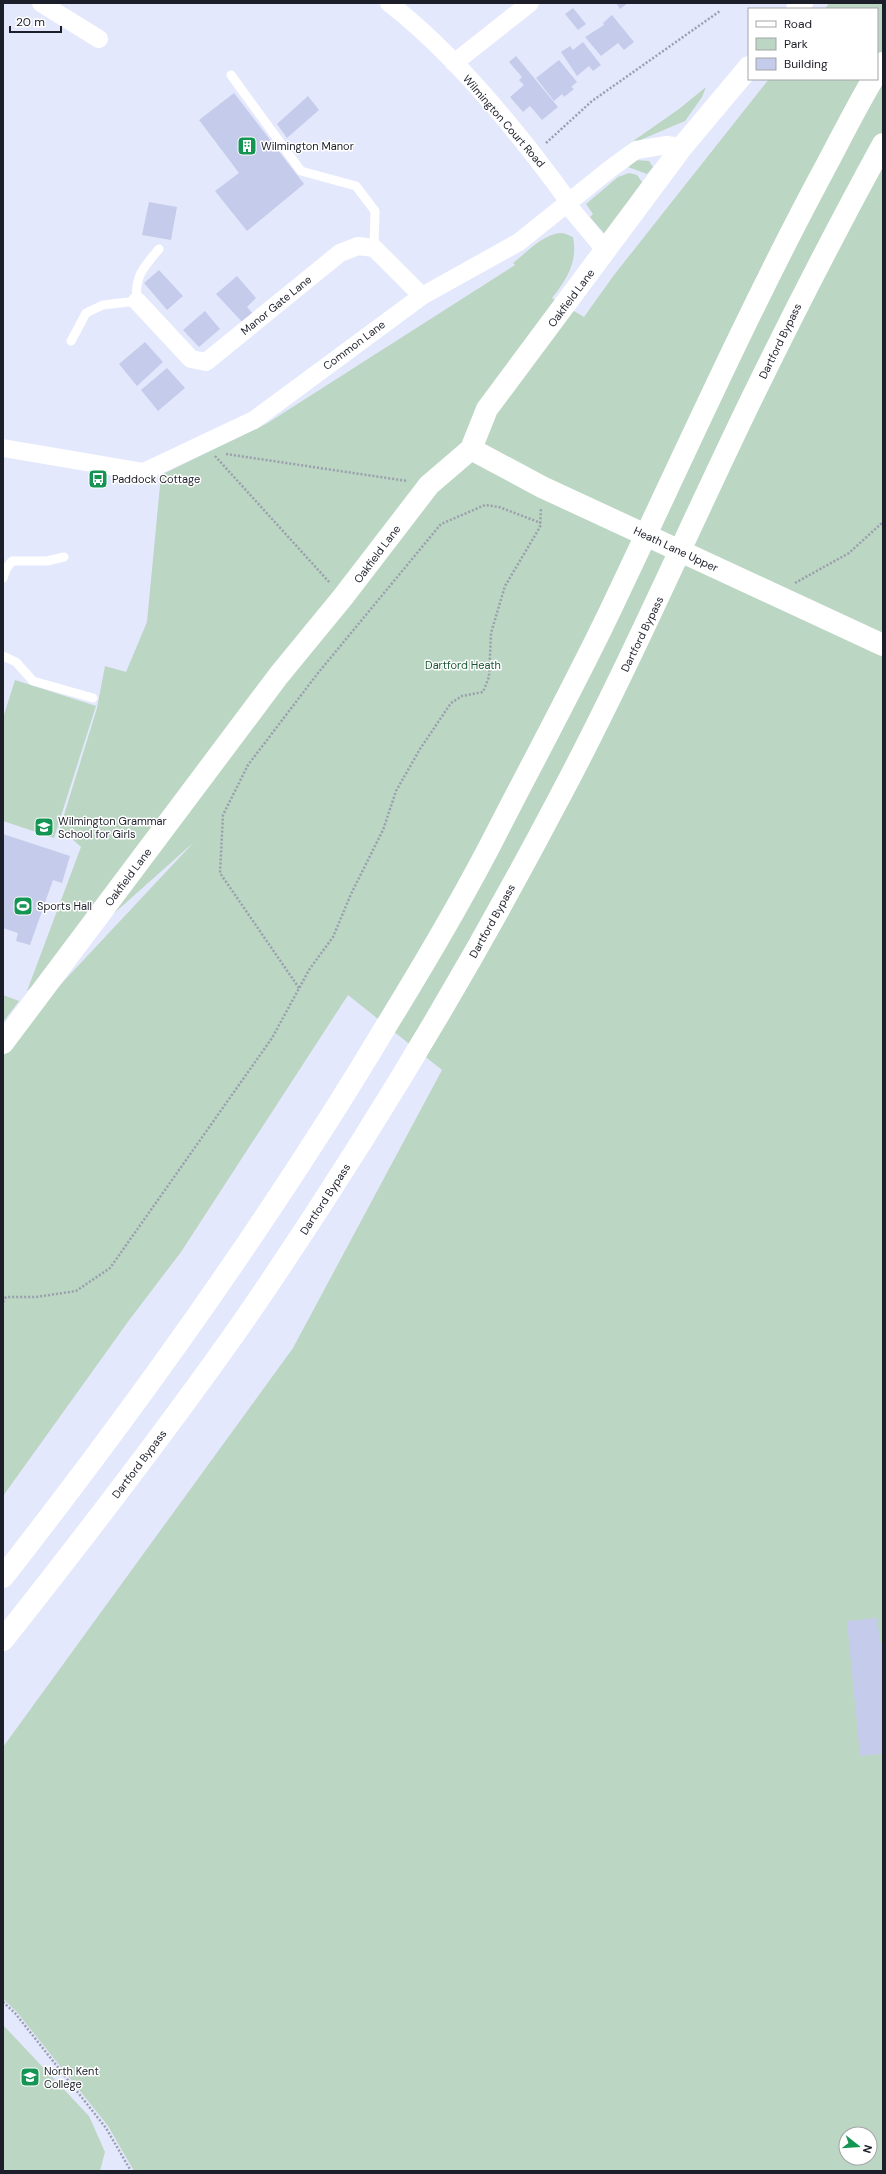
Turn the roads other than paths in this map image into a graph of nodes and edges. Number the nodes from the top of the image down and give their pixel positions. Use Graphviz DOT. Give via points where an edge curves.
graph roads {
  1 [pos="41,3"];
  2 [pos="389,3"];
  3 [pos="530,3"];
  4 [pos="99,39"];
  5 [pos="454,63"];
  6 [pos="748,68"];
  7 [pos="231,75"];
  8 [pos="872,80"];
  9 [pos="883,144"];
  10 [pos="682,147"];
  11 [pos="569,202"];
  12 [pos="374,248"];
  13 [pos="159,249"];
  14 [pos="606,251"];
  15 [pos="422,296"];
  16 [pos="137,301"];
  17 [pos="71,341"];
  18 [pos="3,448"];
  19 [pos="471,449"];
  20 [pos="64,557"];
  21 [pos="3,578"];
  22 [pos="883,645"];
  23 [pos="3,656"];
  24 [pos="93,698"];
  25 [pos="3,1043"];
  26 [pos="3,1577"];
  27 [pos="3,1640"];
  1 -- 4 [label="street"];
  2 -- 5 [label="street, Wilmington Court Road"];
  3 -- 5 [label="street"];
  5 -- 11 [label="street, Wilmington Court Road" via="533,152"];
  6 -- 10 [label="main road, Oakfield Lane"];
  7 -- 12 [label="lane" via="301,171 356,186 376,211"];
  8 -- 26 [label="main road" via="783,247 711,393 608,615 496,834 430,954 359,1072 263,1221 193,1323"];
  9 -- 27 [label="main road, Dartford Bypass" via="823,254 607,705 469,964 392,1094 244,1319 170,1424"];
  10 -- 11 [label="street, Common Lane" via="667,145 636,150"];
  10 -- 14 [label="main road, Oakfield Lane"];
  11 -- 14 [label="street, Wilmington Court Road" via="571,209"];
  11 -- 15 [label="street, Common Lane" via="519,242"];
  12 -- 15 [label="street"];
  12 -- 16 [label="street, Manor Gate Lane" via="358,246 340,253 206,362 191,359"];
  13 -- 16 [label="lane" via="142,270 135,286"];
  14 -- 19 [label="main road, Oakfield Lane" via="487,409"];
  15 -- 18 [label="street, Common Lane" via="254,420 144,472"];
  16 -- 17 [label="lane" via="103,305 86,313"];
  19 -- 22 [label="main road, Heath Lane Upper" via="542,488"];
  19 -- 25 [label="main road, Oakfield Lane" via="429,485 343,598 279,675"];
  20 -- 21 [label="lane" via="46,561 12,561"];
  23 -- 24 [label="lane" via="16,662 33,681"];
}
